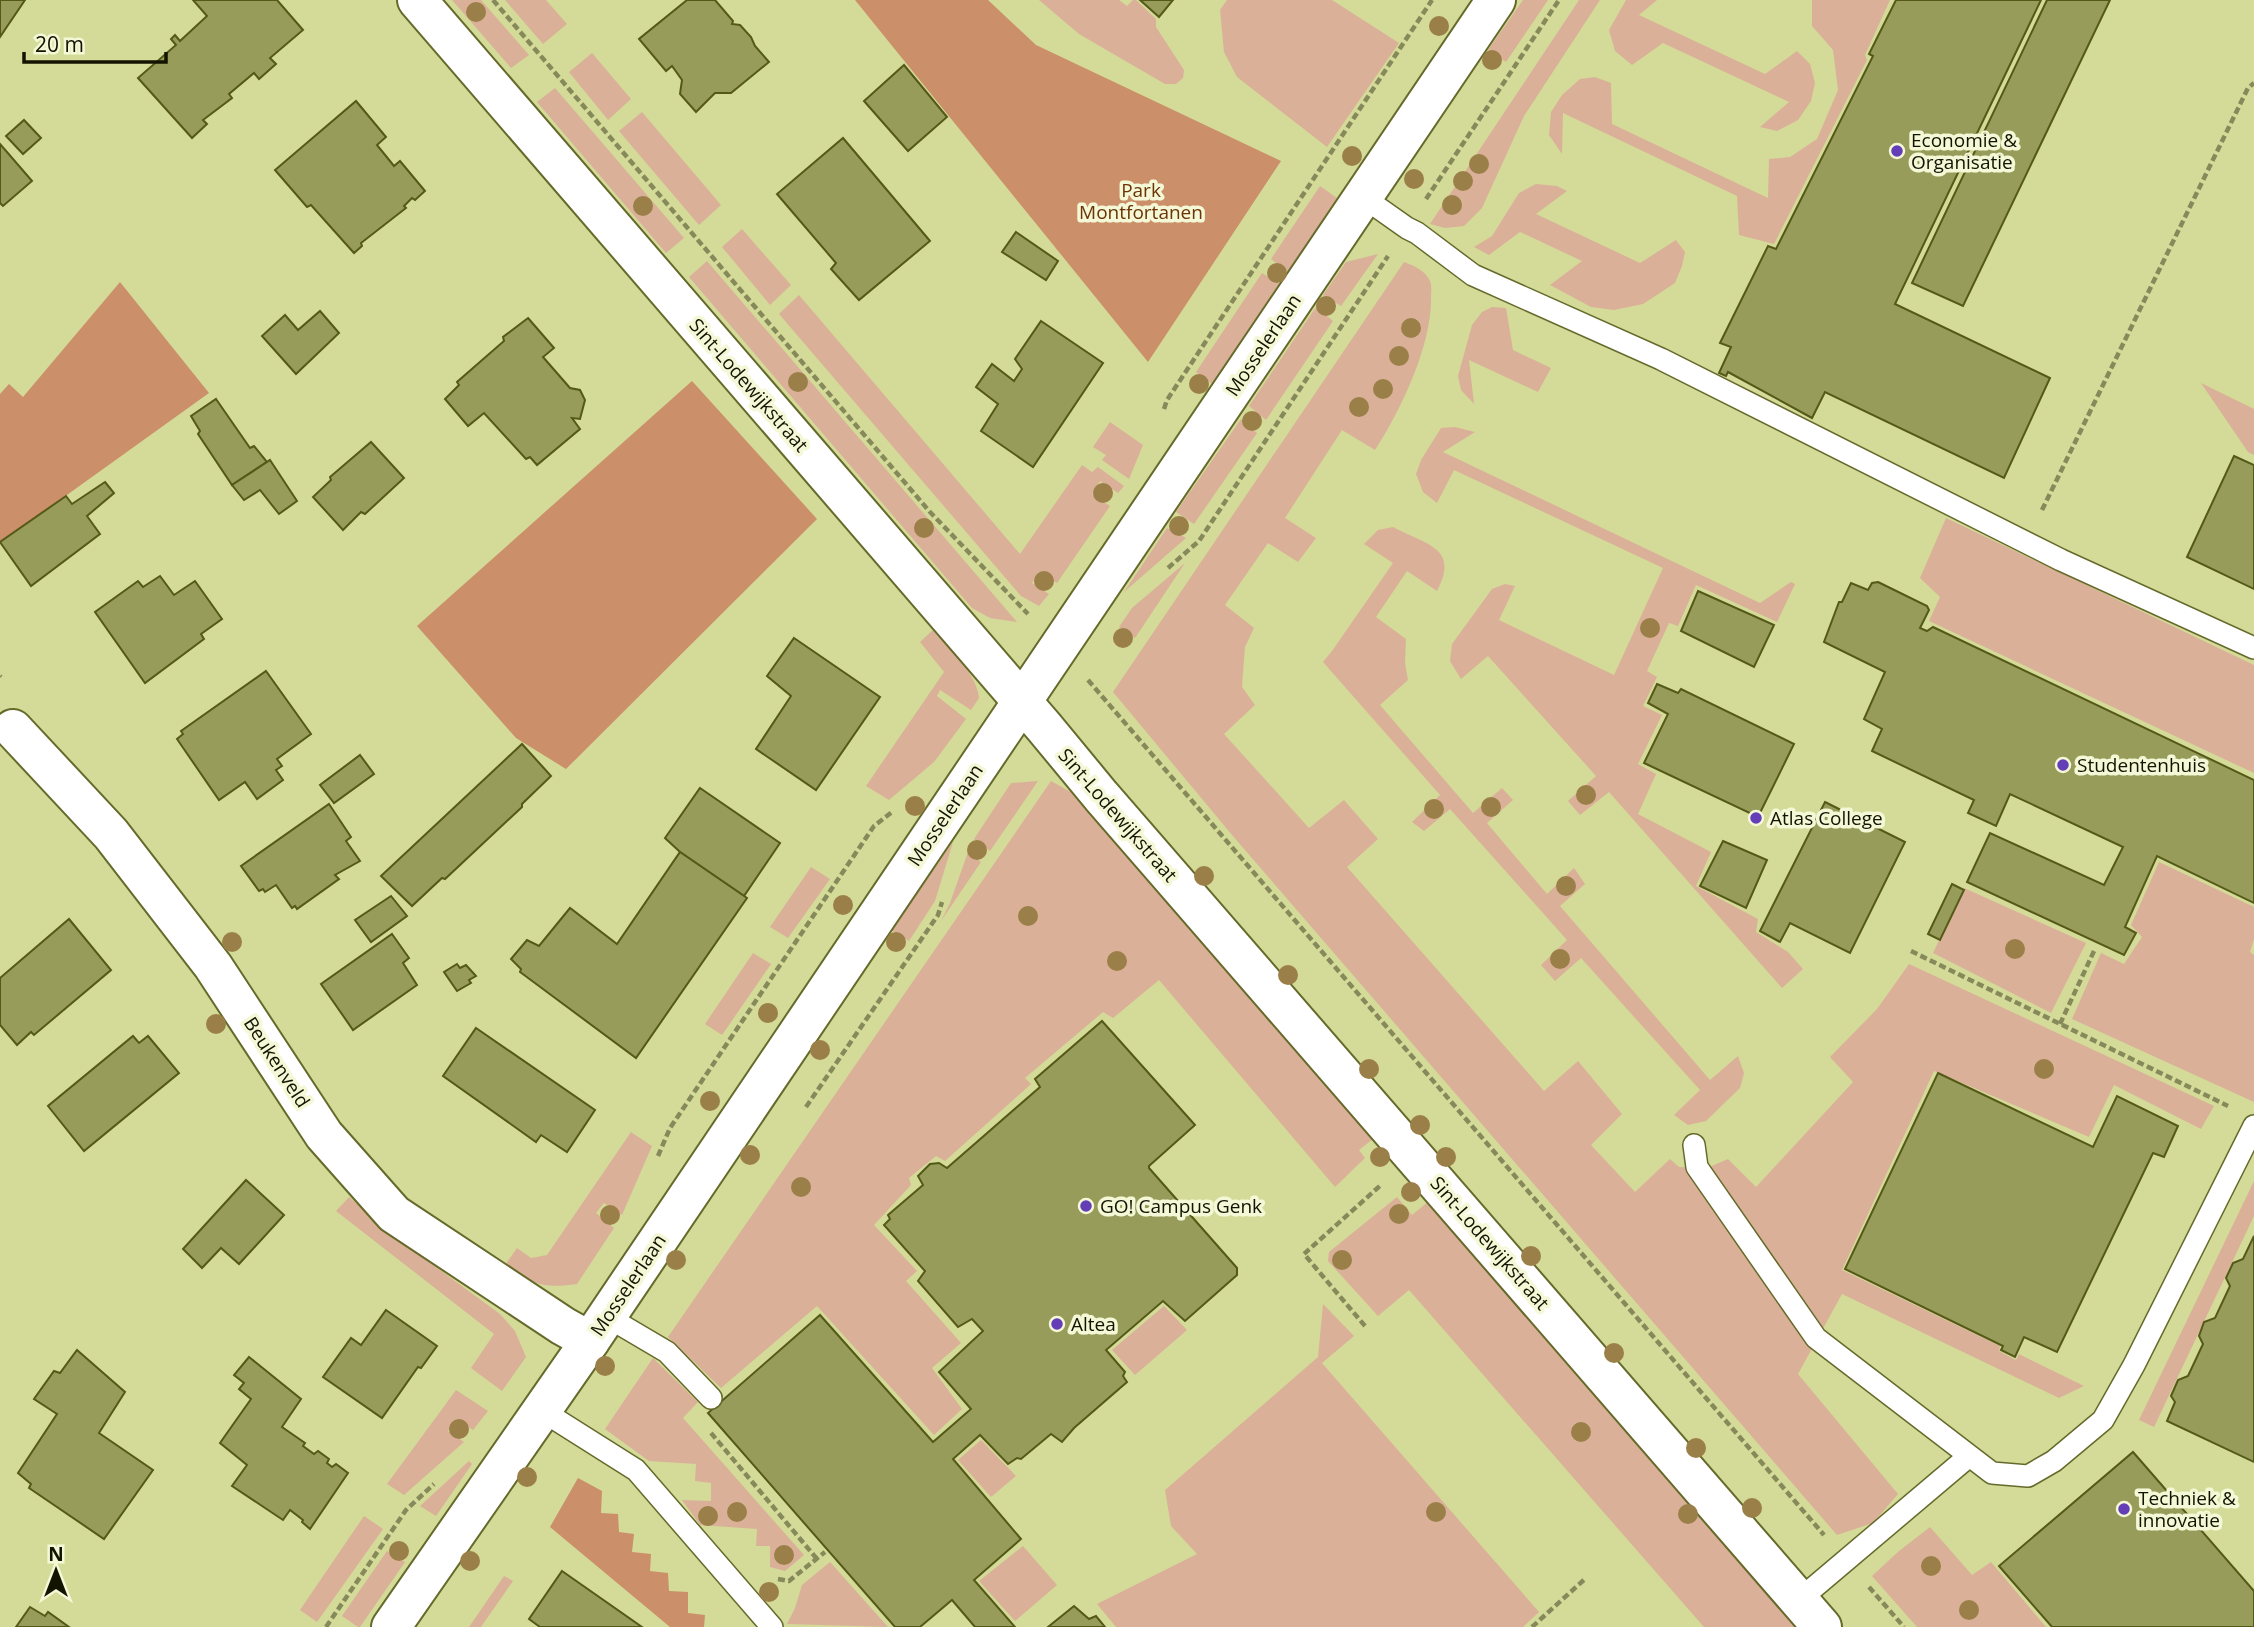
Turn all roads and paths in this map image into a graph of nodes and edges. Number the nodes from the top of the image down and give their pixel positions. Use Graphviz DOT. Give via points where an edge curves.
graph roads {
  1 [pos="417,0"];
  2 [pos="493,0"];
  3 [pos="1496,0"];
  4 [pos="1559,0"];
  5 [pos="2254,83"];
  6 [pos="1363,197"];
  7 [pos="1407,228"];
  8 [pos="2026,542"];
  9 [pos="1168,569"];
  10 [pos="1030,617"];
  11 [pos="2254,648"];
  12 [pos="1082,673"];
  13 [pos="1022,703"];
  14 [pos="13,729"];
  15 [pos="2095,949"];
  16 [pos="1911,951"];
  17 [pos="2060,1024"];
  18 [pos="2230,1107"];
  19 [pos="2254,1126"];
  20 [pos="1694,1145"];
  21 [pos="1385,1181"];
  22 [pos="1366,1326"];
  23 [pos="598,1329"];
  24 [pos="711,1398"];
  25 [pos="541,1410"];
  26 [pos="1968,1457"];
  27 [pos="825,1552"];
  28 [pos="817,1559"];
  29 [pos="1847,1561"];
  30 [pos="1586,1578"];
  31 [pos="741,1591"];
  32 [pos="1811,1614"];
  33 [pos="391,1627"];
  34 [pos="772,1627"];
  35 [pos="1532,1627"];
  36 [pos="1904,1627"];
  1 -- 13 [label="street, Sint-Lodewijkstraat"];
  2 -- 10 [label="path" via="930,512"];
  3 -- 6 [label="street, Mosselerlaan"];
  4 -- 7 [label="path"];
  5 -- 8 [label="path"];
  6 -- 7 [label="lane"];
  6 -- 13 [label="street, Mosselerlaan"];
  7 -- 8 [label="lane" via="1473,275 1661,359"];
  7 -- 9 [label="path" via="1199,541"];
  8 -- 11 [label="lane"];
  12 -- 29 [label="path"];
  13 -- 23 [label="street, Mosselerlaan"];
  13 -- 32 [label="street, Sint-Lodewijkstraat"];
  14 -- 23 [label="street, Beukenveld" via="111,834 214,966 324,1135 394,1214 552,1319"];
  15 -- 17 [label="path"];
  16 -- 17 [label="path"];
  17 -- 18 [label="path"];
  19 -- 26 [label="lane" via="2103,1420 2054,1461 2028,1476 1992,1473"];
  20 -- 26 [label="lane" via="1697,1167 1816,1338"];
  21 -- 22 [label="path" via="1304,1254"];
  23 -- 24 [label="lane" via="667,1352"];
  23 -- 25 [label="street, Mosselerlaan"];
  24 -- 28 [label="path" via="694,1413"];
  25 -- 31 [label="lane" via="636,1470"];
  25 -- 33 [label="street, Mosselerlaan"];
  26 -- 29 [label="lane"];
  27 -- 28 [label="path"];
  28 -- 31 [label="path" via="789,1581 760,1575"];
  29 -- 32 [label="lane"];
  29 -- 36 [label="path"];
  30 -- 35 [label="path"];
  31 -- 34 [label="lane"];
}
